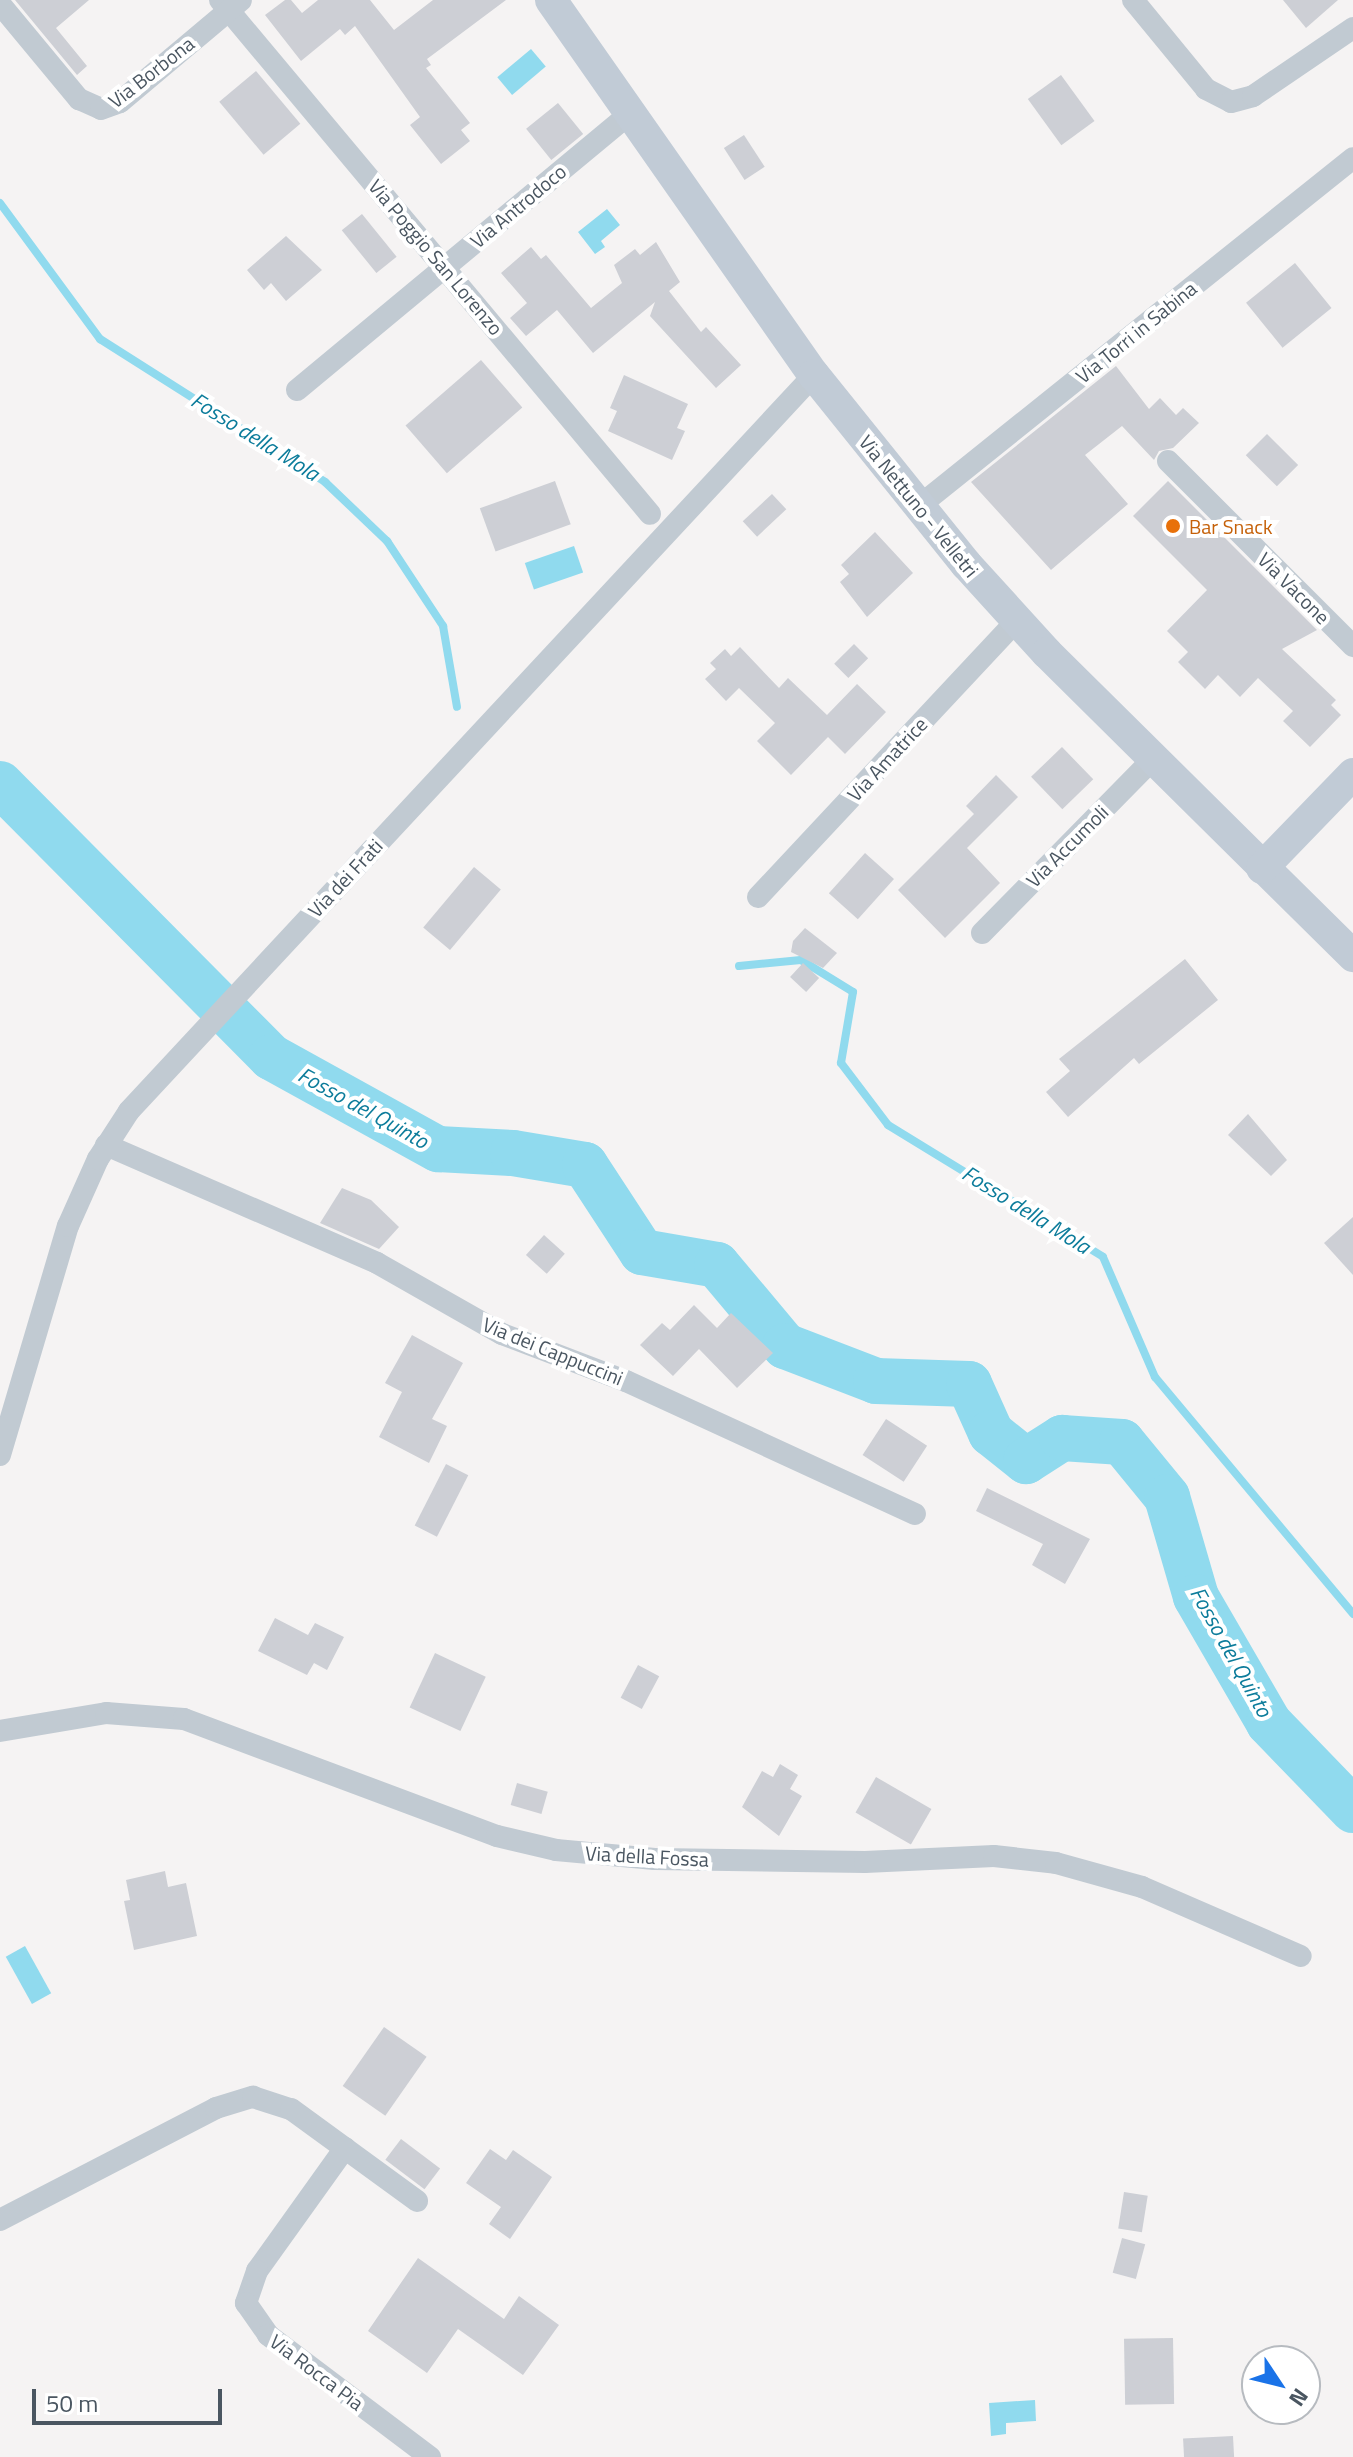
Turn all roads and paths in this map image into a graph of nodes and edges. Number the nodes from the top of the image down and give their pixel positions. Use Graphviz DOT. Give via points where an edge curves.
graph roads {
  1 [pos="551,0"];
  2 [pos="1133,0"];
  3 [pos="230,3"];
  4 [pos="0,4"];
  5 [pos="1353,28"];
  6 [pos="628,115"];
  7 [pos="1353,158"];
  8 [pos="445,267"];
  9 [pos="814,375"];
  10 [pos="297,390"];
  11 [pos="1168,461"];
  12 [pos="919,506"];
  13 [pos="650,514"];
  14 [pos="1016,621"];
  15 [pos="1353,646"];
  16 [pos="1153,759"];
  17 [pos="1353,774"];
  18 [pos="1262,868"];
  19 [pos="758,897"];
  20 [pos="982,933"];
  21 [pos="1353,956"];
  22 [pos="106,1145"];
  23 [pos="0,1455"];
  24 [pos="915,1514"];
  25 [pos="0,1731"];
  26 [pos="1301,1956"];
  27 [pos="345,2148"];
  28 [pos="417,2201"];
  29 [pos="0,2220"];
  30 [pos="430,2457"];
  1 -- 6 [label="main road, Via Nettuno - Velletri"];
  2 -- 5 [label="street" via="1206,89 1231,102 1253,96"];
  3 -- 4 [label="street, Via Borbona" via="120,102 101,109 79,99"];
  3 -- 8 [label="street, Via Poggio San Lorenzo"];
  6 -- 8 [label="street, Via Antrodoco"];
  6 -- 9 [label="main road, Via Nettuno - Velletri"];
  7 -- 12 [label="street, Via Torri in Sabina"];
  8 -- 10 [label="street, Via Antrodoco"];
  8 -- 13 [label="street, Via Poggio San Lorenzo"];
  9 -- 12 [label="main road, Via Nettuno - Velletri"];
  9 -- 22 [label="street, Via dei Frati" via="148,1087"];
  11 -- 15 [label="street, Via Vacone"];
  12 -- 14 [label="main road, Via Nettuno - Velletri"];
  14 -- 16 [label="main road, Via Nettuno - Velletri"];
  14 -- 19 [label="street, Via Amatrice"];
  16 -- 18 [label="main road, Via Nettuno - Velletri"];
  16 -- 20 [label="street, Via Accumoli"];
  17 -- 18 [label="main road"];
  18 -- 21 [label="main road, Via Nettuno - Velletri"];
  22 -- 23 [label="street, Via dei Frati" via="62,1241"];
  22 -- 24 [label="street, Via dei Cappuccini" via="377,1263 502,1334 635,1385"];
  25 -- 26 [label="street, Via della Fossa" via="106,1713 184,1719 497,1836 556,1850 655,1859 865,1862 994,1856 1048,1862 1142,1887"];
  27 -- 28 [label="street"];
  27 -- 29 [label="street" via="280,2104 264,2098 237,2100"];
  27 -- 30 [label="street, Via Rocca Pia" via="257,2271 246,2303 268,2335"];
}
